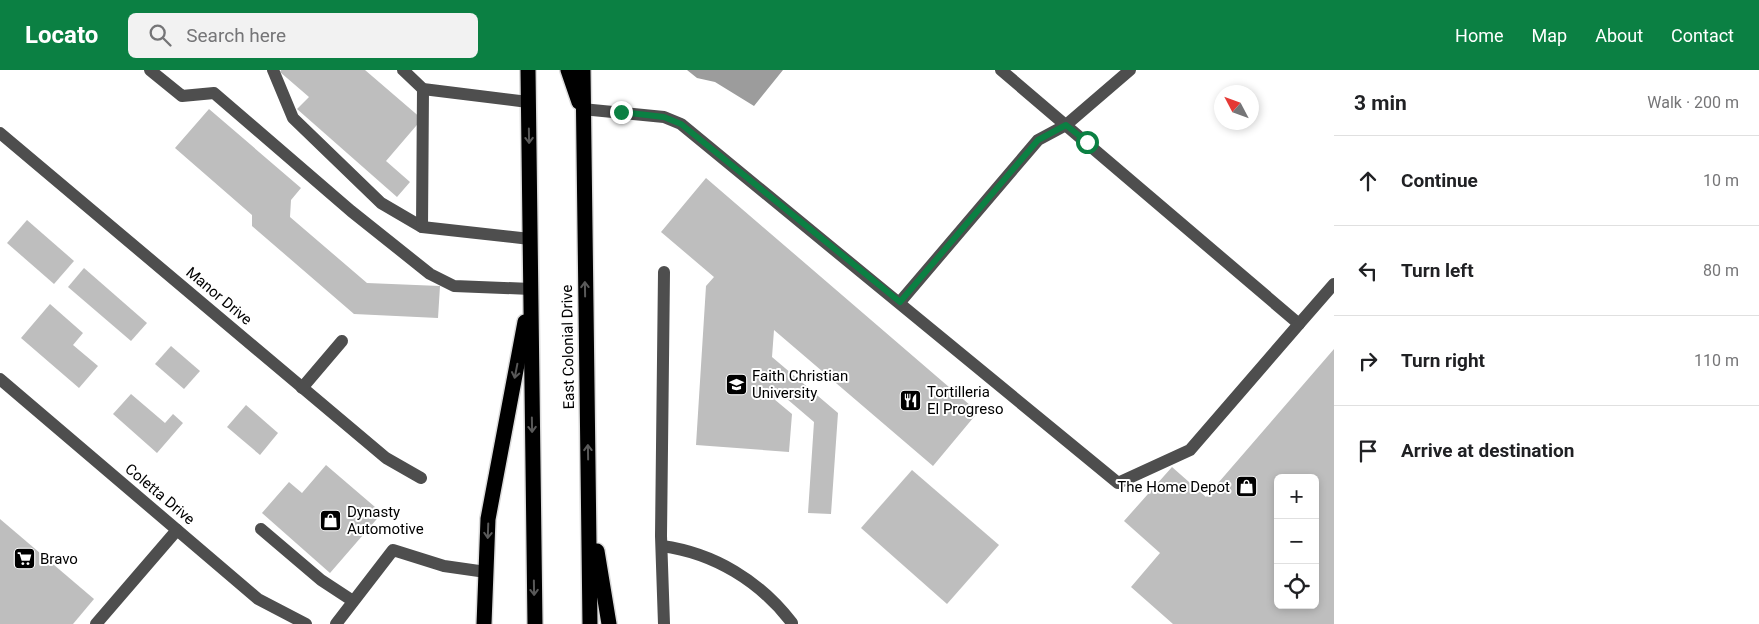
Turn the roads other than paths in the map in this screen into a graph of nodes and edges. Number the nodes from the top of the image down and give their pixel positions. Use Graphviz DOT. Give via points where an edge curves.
graph roads {
  1 [pos="150,70"];
  2 [pos="273,70"];
  3 [pos="403,70"];
  4 [pos="528,70"];
  5 [pos="568,70"];
  6 [pos="583,70"];
  7 [pos="1001,70"];
  8 [pos="1130,70"];
  9 [pos="423,89"];
  10 [pos="528,102"];
  11 [pos="582,109"];
  12 [pos="1066,125"];
  13 [pos="0,133"];
  14 [pos="422,227"];
  15 [pos="530,239"];
  16 [pos="664,272"];
  17 [pos="1334,284"];
  18 [pos="531,289"];
  19 [pos="900,302"];
  20 [pos="1299,324"];
  21 [pos="342,341"];
  22 [pos="0,379"];
  23 [pos="302,388"];
  24 [pos="421,478"];
  25 [pos="589,500"];
  26 [pos="261,529"];
  27 [pos="177,530"];
  28 [pos="662,546"];
  29 [pos="486,572"];
  30 [pos="353,601"];
  31 [pos="96,624"];
  32 [pos="306,624"];
  33 [pos="336,624"];
  34 [pos="484,624"];
  35 [pos="535,624"];
  36 [pos="590,624"];
  37 [pos="609,624"];
  38 [pos="664,624"];
  39 [pos="792,624"];
  1 -- 18 [label="street" via="182,96 214,93 430,274 454,286"];
  2 -- 14 [label="street" via="293,118 381,204"];
  3 -- 9 [label="street"];
  4 -- 10 [label="highway"];
  5 -- 11 [label="highway"];
  6 -- 11 [label="highway, East Colonial Drive"];
  7 -- 12 [label="street"];
  8 -- 12 [label="street"];
  9 -- 10 [label="street"];
  9 -- 14 [label="street"];
  10 -- 15 [label="highway, one-way"];
  11 -- 19 [label="street" via="656,115 681,124"];
  25 -- 11 [label="highway, East Colonial Drive, one-way"];
  12 -- 19 [label="street" via="1038,140"];
  12 -- 20 [label="street"];
  13 -- 23 [label="street, Manor Drive"];
  14 -- 15 [label="street"];
  15 -- 18 [label="highway"];
  16 -- 28 [label="street"];
  17 -- 20 [label="street"];
  18 -- 29 [label="highway, one-way" via="488,519"];
  18 -- 35 [label="highway, one-way"];
  19 -- 20 [label="street" via="1118,483 1190,450"];
  21 -- 23 [label="street"];
  22 -- 27 [label="street, Coletta Drive"];
  23 -- 24 [label="street, Manor Drive" via="386,458"];
  25 -- 36 [label="highway, East Colonial Drive"];
  25 -- 37 [label="highway"];
  26 -- 30 [label="street" via="321,580"];
  27 -- 31 [label="street"];
  27 -- 32 [label="street, Coletta Drive" via="258,599"];
  28 -- 38 [label="street"];
  28 -- 39 [label="street" via="697,552 741,575 772,599"];
  29 -- 30 [label="street" via="444,566 393,550"];
  29 -- 34 [label="highway"];
  30 -- 33 [label="street"];
}
